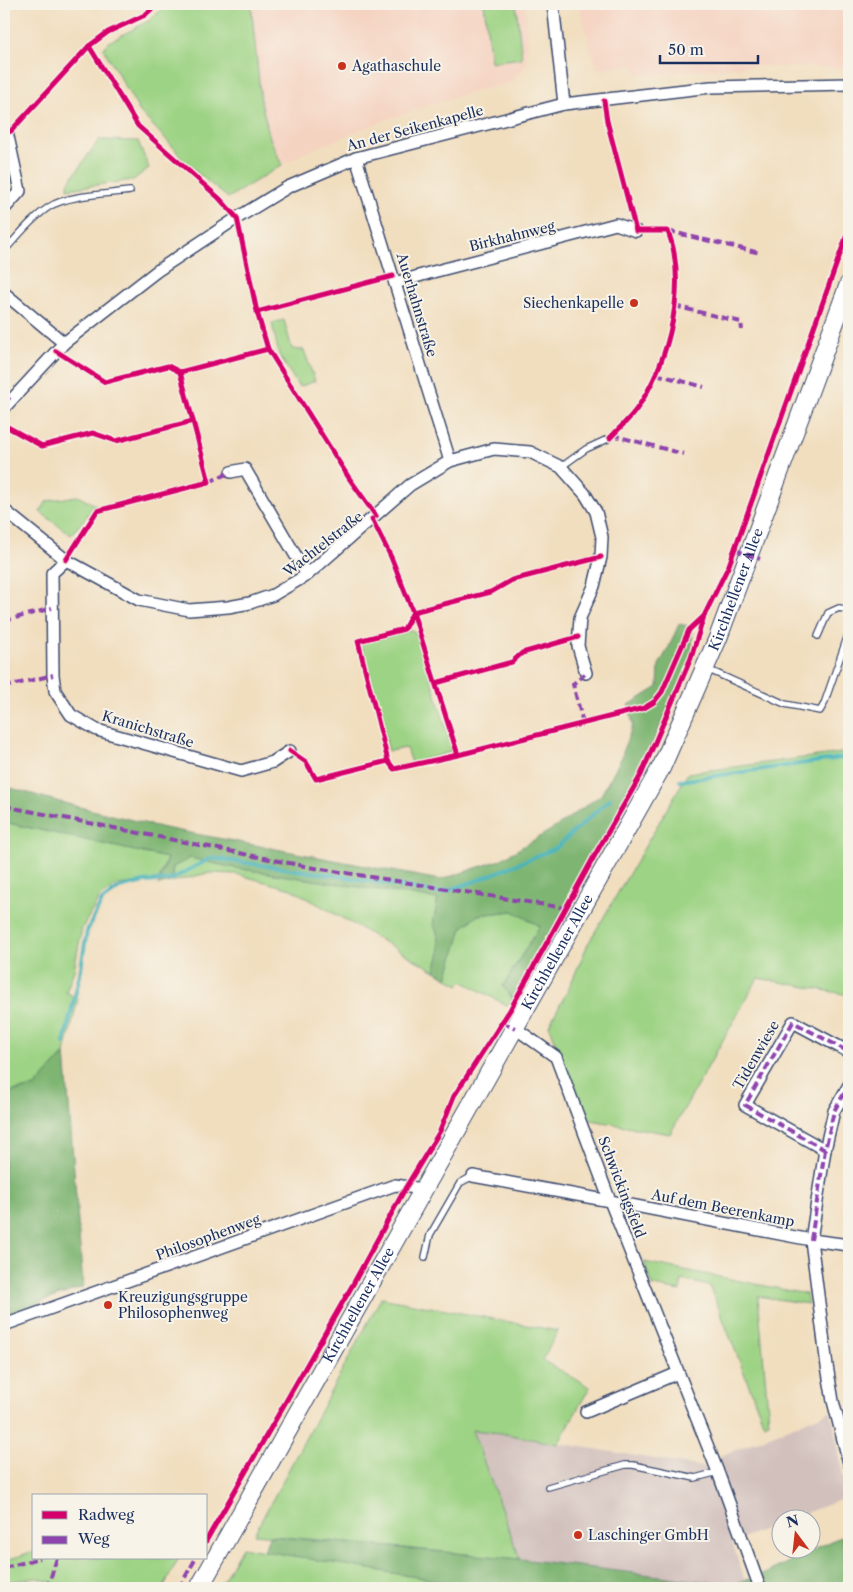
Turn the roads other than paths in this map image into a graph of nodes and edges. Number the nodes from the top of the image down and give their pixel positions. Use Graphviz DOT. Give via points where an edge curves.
graph roads {
  1 [pos="553,4"];
  2 [pos="849,84"];
  3 [pos="824,85"];
  4 [pos="849,93"];
  5 [pos="564,104"];
  6 [pos="7,132"];
  7 [pos="356,158"];
  8 [pos="130,191"];
  9 [pos="4,209"];
  10 [pos="636,231"];
  11 [pos="4,251"];
  12 [pos="395,283"];
  13 [pos="849,284"];
  14 [pos="4,293"];
  15 [pos="64,343"];
  16 [pos="4,408"];
  17 [pos="610,438"];
  18 [pos="450,461"];
  19 [pos="561,466"];
  20 [pos="231,472"];
  21 [pos="4,510"];
  22 [pos="66,560"];
  23 [pos="306,575"];
  24 [pos="849,610"];
  25 [pos="849,632"];
  26 [pos="818,636"];
  27 [pos="705,668"];
  28 [pos="586,673"];
  29 [pos="290,751"];
  30 [pos="515,1028"];
  31 [pos="849,1052"];
  32 [pos="849,1086"];
  33 [pos="825,1150"];
  34 [pos="472,1176"];
  35 [pos="423,1189"];
  36 [pos="610,1201"];
  37 [pos="811,1240"];
  38 [pos="849,1245"];
  39 [pos="425,1257"];
  40 [pos="5,1323"];
  41 [pos="678,1374"];
  42 [pos="586,1412"];
  43 [pos="849,1463"];
  44 [pos="718,1472"];
  45 [pos="548,1487"];
  46 [pos="199,1588"];
  47 [pos="760,1588"];
  1 -- 5 [label="street"];
  2 -- 3 [label="street, An der Seikenkapelle"];
  3 -- 4 [label="street, An der Seikenkapelle"];
  3 -- 5 [label="street, An der Seikenkapelle" via="711,87"];
  5 -- 7 [label="street, An der Seikenkapelle"];
  6 -- 9 [label="street" via="20,191"];
  7 -- 12 [label="street, Auerhahnstraße"];
  7 -- 15 [label="street, An der Seikenkapelle" via="288,186 237,218 157,271"];
  8 -- 11 [label="lane" via="59,202 41,214"];
  10 -- 12 [label="street, Birkhahnweg" via="616,224"];
  12 -- 18 [label="street, Auerhahnstraße"];
  13 -- 27 [label="main road, Kirchhellener Allee"];
  14 -- 15 [label="street"];
  15 -- 16 [label="street, An der Seikenkapelle"];
  17 -- 19 [label="lane"];
  18 -- 19 [label="street, Wachtelstraße" via="502,450 530,452"];
  18 -- 23 [label="street, Wachtelstraße" via="410,486"];
  19 -- 28 [label="street, Wachtelstraße" via="586,494 596,512 602,537 594,586 580,618 578,646"];
  20 -- 23 [label="street, Wachtelstraße" via="244,469"];
  21 -- 22 [label="street, Wachtelstraße"];
  22 -- 23 [label="street, Wachtelstraße" via="139,600 190,610 250,603 273,595"];
  22 -- 29 [label="street, Kranichstraße" via="52,573 52,675 55,691 72,715 97,730 241,771 273,762"];
  24 -- 26 [label="lane" via="839,608 828,613"];
  25 -- 27 [label="lane" via="820,711 785,704"];
  27 -- 30 [label="main road, Kirchhellener Allee" via="662,766"];
  30 -- 35 [label="main road, Kirchhellener Allee"];
  30 -- 36 [label="street, Schwickingsfeld" via="556,1056"];
  31 -- 33 [label="street, Tidenwiese" via="793,1022 745,1105"];
  32 -- 33 [label="street" via="834,1111"];
  33 -- 37 [label="street"];
  34 -- 36 [label="street, Auf dem Beerenkamp"];
  34 -- 39 [label="lane" via="460,1183 430,1235"];
  35 -- 40 [label="street, Philosophenweg" via="395,1185"];
  35 -- 46 [label="main road, Kirchhellener Allee"];
  36 -- 37 [label="street, Auf dem Beerenkamp"];
  36 -- 41 [label="street, Schwickingsfeld"];
  37 -- 38 [label="street, Auf dem Beerenkamp"];
  37 -- 43 [label="street" via="827,1366"];
  41 -- 42 [label="street"];
  41 -- 44 [label="street, Schwickingsfeld"];
  44 -- 45 [label="lane" via="694,1478 625,1465"];
  44 -- 47 [label="street, Schwickingsfeld"];
}
